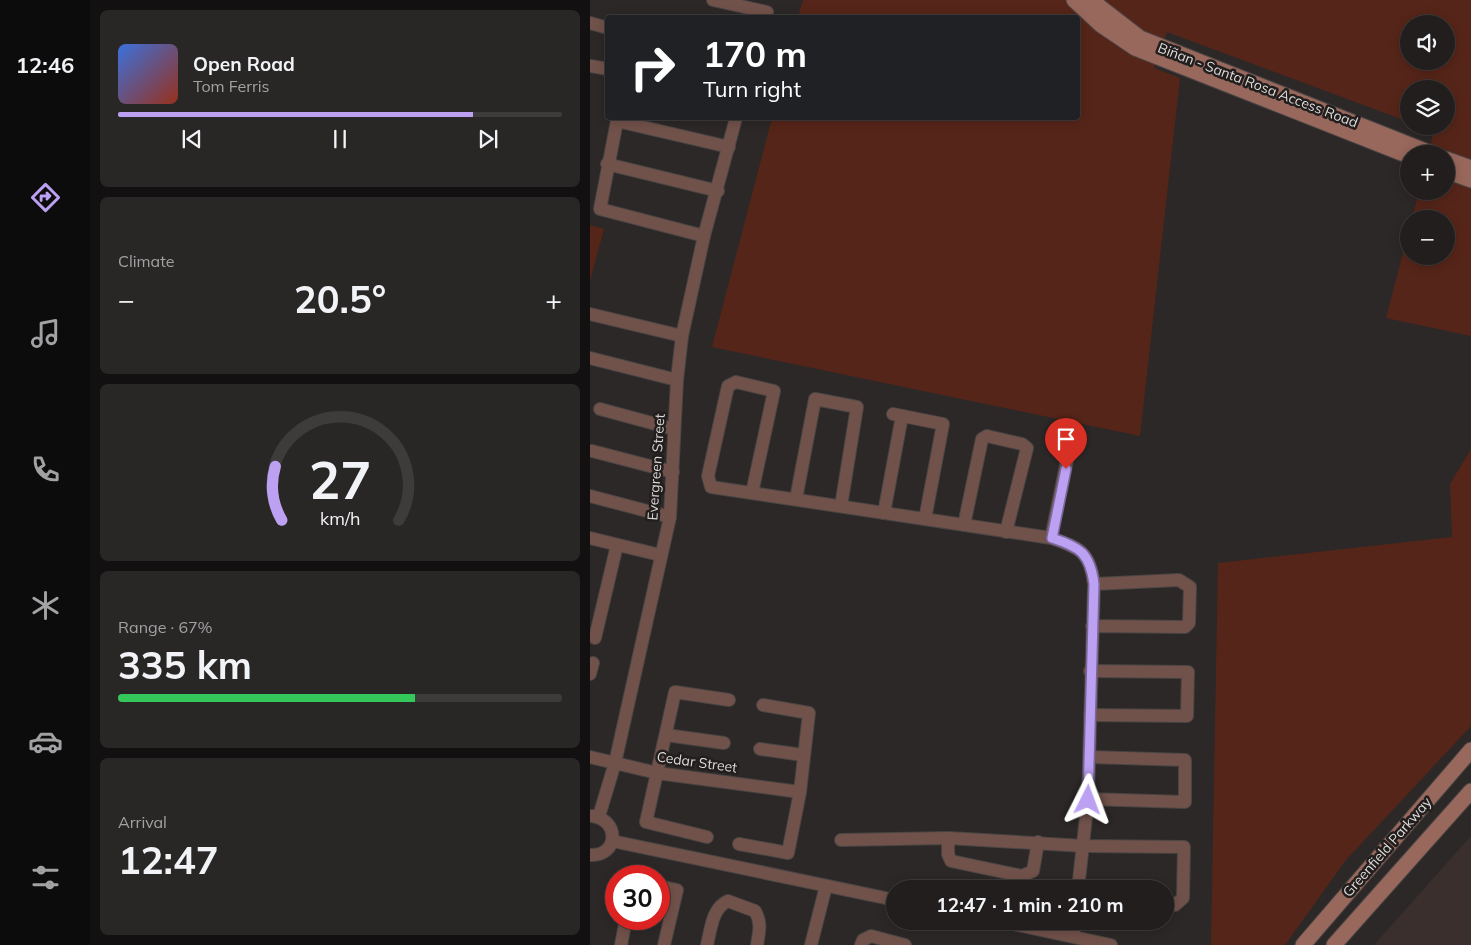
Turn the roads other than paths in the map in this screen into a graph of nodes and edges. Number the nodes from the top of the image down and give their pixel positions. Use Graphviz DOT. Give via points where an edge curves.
graph roads {
  1 [pos="713,0"];
  2 [pos="1074,0"];
  3 [pos="1091,0"];
  4 [pos="768,10"];
  5 [pos="590,23"];
  6 [pos="605,27"];
  7 [pos="1137,43"];
  8 [pos="590,66"];
  9 [pos="605,69"];
  10 [pos="736,120"];
  11 [pos="1409,145"];
  12 [pos="729,147"];
  13 [pos="1400,152"];
  14 [pos="607,164"];
  15 [pos="1455,166"];
  16 [pos="1471,168"];
  17 [pos="1455,169"];
  18 [pos="1471,180"];
  19 [pos="718,191"];
  20 [pos="704,236"];
  21 [pos="590,314"];
  22 [pos="682,336"];
  23 [pos="590,358"];
  24 [pos="677,380"];
  25 [pos="600,409"];
  26 [pos="674,429"];
  27 [pos="592,451"];
  28 [pos="1069,451"];
  29 [pos="673,472"];
  30 [pos="752,493"];
  31 [pos="590,496"];
  32 [pos="796,499"];
  33 [pos="841,506"];
  34 [pos="884,513"];
  35 [pos="670,517"];
  36 [pos="925,519"];
  37 [pos="964,526"];
  38 [pos="1006,532"];
  39 [pos="590,538"];
  40 [pos="1052,538"];
  41 [pos="617,545"];
  42 [pos="660,554"];
  43 [pos="1094,584"];
  44 [pos="1092,626"];
  45 [pos="595,638"];
  46 [pos="1090,671"];
  47 [pos="729,700"];
  48 [pos="763,705"];
  49 [pos="1090,714"];
  50 [pos="666,735"];
  51 [pos="724,743"];
  52 [pos="760,749"];
  53 [pos="1471,750"];
  54 [pos="803,755"];
  55 [pos="590,757"];
  56 [pos="1090,757"];
  57 [pos="615,763"];
  58 [pos="657,773"];
  59 [pos="1471,791"];
  60 [pos="800,792"];
  61 [pos="1088,800"];
  62 [pos="594,816"];
  63 [pos="708,837"];
  64 [pos="948,838"];
  65 [pos="612,840"];
  66 [pos="841,840"];
  67 [pos="1038,842"];
  68 [pos="739,844"];
  69 [pos="1084,846"];
  70 [pos="591,857"];
  71 [pos="1373,863"];
  72 [pos="1083,880"];
  73 [pos="1391,880"];
  74 [pos="826,886"];
  75 [pos="670,888"];
  76 [pos="886,898"];
  77 [pos="1174,905"];
  78 [pos="670,920"];
  79 [pos="623,930"];
  80 [pos="668,930"];
  81 [pos="1043,930"];
  82 [pos="1073,930"];
  83 [pos="1073,936"];
  84 [pos="620,945"];
  85 [pos="664,945"];
  86 [pos="707,945"];
  87 [pos="756,945"];
  88 [pos="811,945"];
  89 [pos="861,945"];
  90 [pos="905,945"];
  91 [pos="1111,945"];
  92 [pos="1302,945"];
  93 [pos="1334,945"];
  1 -- 4 [label="street"];
  2 -- 7 [label="main road, Biñan - Santa Rosa Access Road" via="1102,25"];
  3 -- 7 [label="main road, Biñan - Santa Rosa Access Road"];
  5 -- 6 [label="street"];
  7 -- 11 [label="main road, Biñan - Santa Rosa Access Road"];
  7 -- 13 [label="main road, Biñan - Santa Rosa Access Road"];
  8 -- 9 [label="street"];
  10 -- 12 [label="street, Evergreen Street"];
  12 -- 14 [label="street" via="617,121"];
  12 -- 19 [label="street, Evergreen Street"];
  14 -- 19 [label="street"];
  14 -- 20 [label="street" via="600,209"];
  15 -- 16 [label="main road"];
  17 -- 18 [label="main road"];
  19 -- 20 [label="street, Evergreen Street"];
  20 -- 22 [label="street, Evergreen Street"];
  21 -- 22 [label="street"];
  22 -- 24 [label="street, Evergreen Street"];
  23 -- 24 [label="street"];
  24 -- 26 [label="street, Evergreen Street"];
  25 -- 26 [label="street"];
  26 -- 29 [label="street, Evergreen Street"];
  27 -- 29 [label="street"];
  28 -- 40 [label="street"];
  29 -- 35 [label="street, Evergreen Street"];
  30 -- 30 [label="street" via="711,488 708,476 728,386 736,382 774,391"];
  30 -- 32 [label="street"];
  31 -- 35 [label="street"];
  32 -- 33 [label="street"];
  32 -- 33 [label="street" via="815,399 858,407"];
  33 -- 34 [label="street"];
  34 -- 36 [label="street"];
  34 -- 36 [label="street" via="898,415 943,424"];
  35 -- 42 [label="street, Evergreen Street"];
  36 -- 37 [label="street"];
  37 -- 38 [label="street"];
  37 -- 38 [label="street" via="982,439 987,436 1027,448"];
  38 -- 40 [label="street"];
  39 -- 41 [label="street"];
  40 -- 43 [label="street" via="1080,551 1091,564"];
  41 -- 42 [label="street"];
  41 -- 45 [label="street"];
  42 -- 57 [label="street, Evergreen Street"];
  43 -- 44 [label="street"];
  43 -- 44 [label="street" via="1179,580 1190,587 1189,623 1185,627"];
  44 -- 46 [label="street"];
  46 -- 49 [label="street"];
  46 -- 49 [label="street" via="1188,672 1187,716"];
  47 -- 50 [label="street" via="675,692"];
  48 -- 54 [label="street" via="809,713"];
  49 -- 56 [label="street"];
  50 -- 51 [label="street"];
  50 -- 58 [label="street"];
  52 -- 54 [label="street"];
  53 -- 71 [label="main road, Greenfield Parkway"];
  54 -- 60 [label="street"];
  55 -- 57 [label="street, Cedar Street"];
  56 -- 61 [label="street"];
  56 -- 61 [label="street" via="1185,760 1185,802"];
  57 -- 58 [label="street, Cedar Street"];
  57 -- 62 [label="street, Evergreen Street"];
  58 -- 60 [label="street, Cedar Street"];
  58 -- 63 [label="street" via="646,822"];
  59 -- 73 [label="main road, Greenfield Parkway"];
  60 -- 68 [label="street" via="788,853"];
  61 -- 69 [label="street"];
  62 -- 65 [label="street" via="609,823"];
  64 -- 66 [label="street"];
  64 -- 67 [label="street"];
  64 -- 67 [label="street" via="950,861 1022,876 1033,871"];
  65 -- 70 [label="street" via="602,853"];
  65 -- 74 [label="street"];
  67 -- 69 [label="street"];
  69 -- 72 [label="street"];
  69 -- 77 [label="street" via="1184,848 1183,898"];
  71 -- 73 [label="main road"];
  71 -- 92 [label="main road, Greenfield Parkway"];
  73 -- 93 [label="main road, Greenfield Parkway"];
  74 -- 76 [label="street"];
  74 -- 88 [label="street"];
  75 -- 78 [label="street" via="677,890"];
  79 -- 84 [label="street"];
  80 -- 85 [label="street"];
  81 -- 83 [label="street"];
  82 -- 83 [label="street"];
  83 -- 91 [label="street"];
  86 -- 87 [label="street" via="716,912 720,904 728,901 756,911 760,928"];
  89 -- 90 [label="street" via="863,940 872,936"];
}
